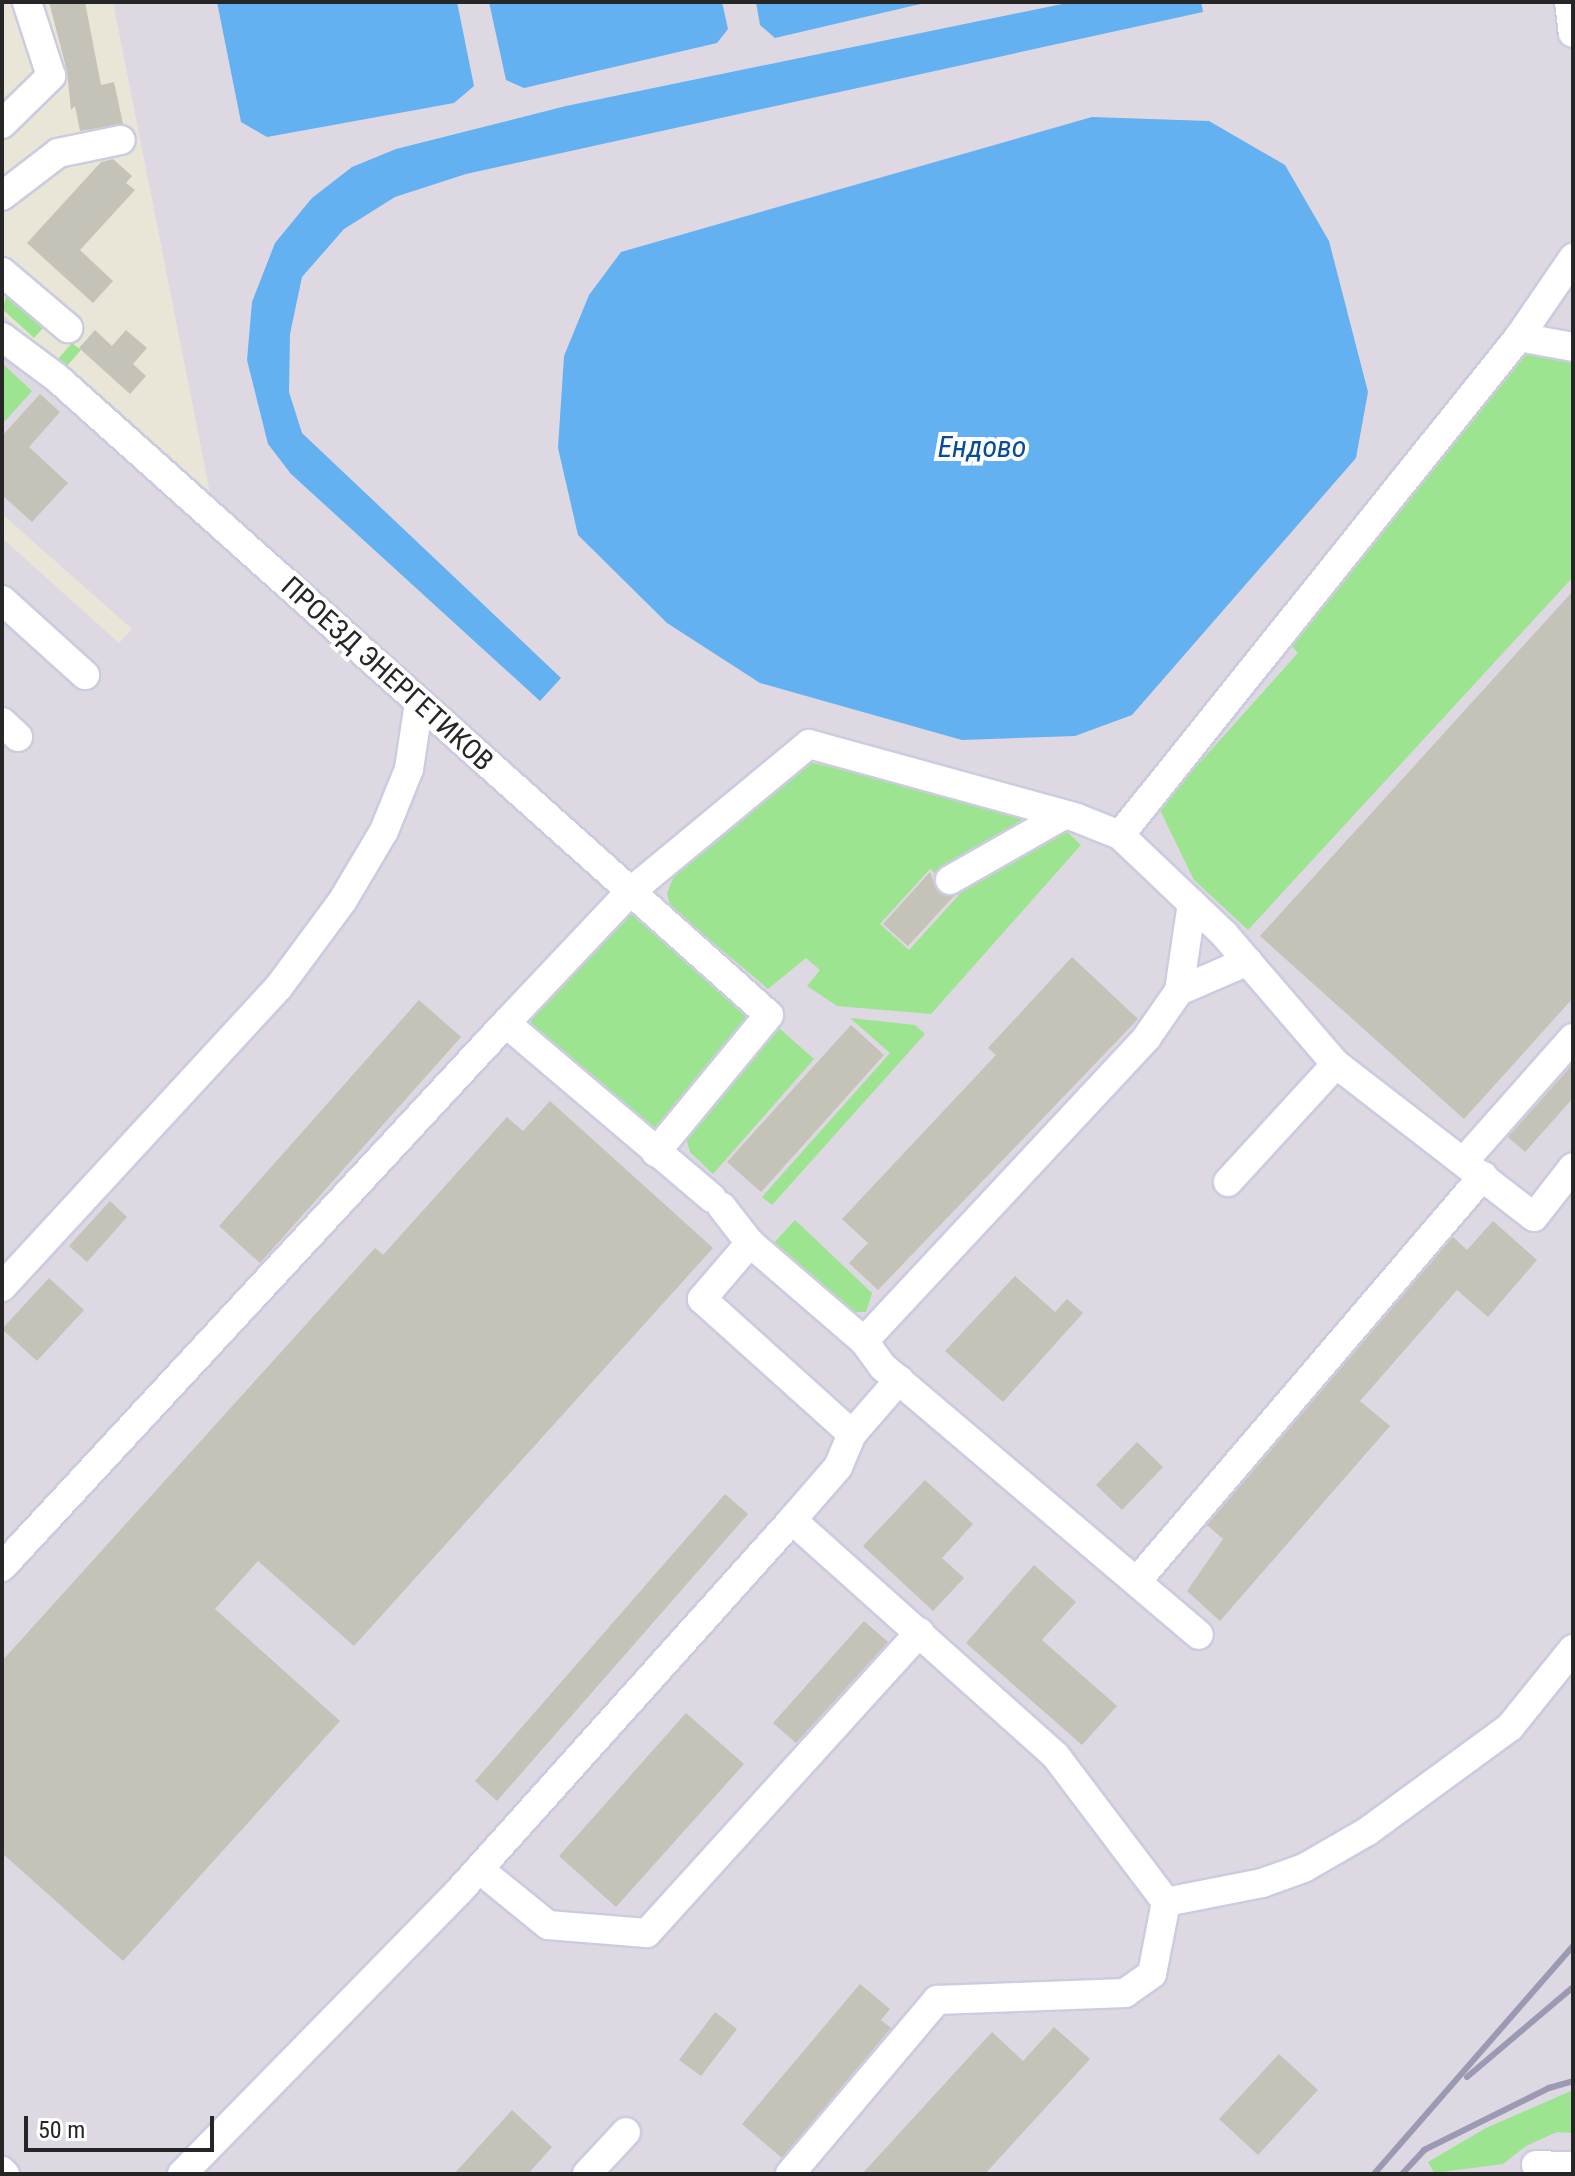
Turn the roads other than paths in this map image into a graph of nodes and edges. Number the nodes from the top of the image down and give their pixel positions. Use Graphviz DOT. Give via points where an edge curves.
graph roads {
  1 [pos="27,2"];
  2 [pos="1569,2"];
  3 [pos="1573,33"];
  4 [pos="2,124"];
  5 [pos="121,140"];
  6 [pos="2,196"];
  7 [pos="1573,258"];
  8 [pos="2,272"];
  9 [pos="68,328"];
  10 [pos="2,337"];
  11 [pos="1519,337"];
  12 [pos="1573,347"];
  13 [pos="2,600"];
  14 [pos="85,675"];
  15 [pos="419,703"];
  16 [pos="1064,815"];
  17 [pos="1120,835"];
  18 [pos="950,880"];
  19 [pos="630,892"];
  20 [pos="1192,903"];
  21 [pos="1248,961"];
  22 [pos="1179,991"];
  23 [pos="506,1023"];
  24 [pos="1573,1038"];
  25 [pos="1336,1064"];
  26 [pos="656,1152"];
  27 [pos="1573,1167"];
  28 [pos="1473,1168"];
  29 [pos="1228,1182"];
  30 [pos="750,1243"];
  31 [pos="2,1287"];
  32 [pos="864,1341"];
  33 [pos="899,1380"];
  34 [pos="852,1434"];
  35 [pos="792,1520"];
  36 [pos="2,1567"];
  37 [pos="1137,1581"];
  38 [pos="920,1632"];
  39 [pos="1199,1635"];
  40 [pos="1573,1649"];
  41 [pos="479,1869"];
  42 [pos="1166,1902"];
  43 [pos="626,2132"];
  44 [pos="1536,2165"];
  45 [pos="1573,2166"];
  46 [pos="182,2174"];
  47 [pos="587,2174"];
  48 [pos="790,2174"];
  1 -- 4 [label="street" via="51,76"];
  2 -- 3 [label="street"];
  5 -- 6 [label="street" via="58,153"];
  7 -- 11 [label="street"];
  8 -- 9 [label="street"];
  10 -- 15 [label="street, ПРОЕЗД ЭНЕРГЕТИКОВ" via="57,378"];
  11 -- 12 [label="street"];
  11 -- 17 [label="street"];
  13 -- 14 [label="street"];
  15 -- 19 [label="street, ПРОЕЗД ЭНЕРГЕТИКОВ"];
  15 -- 31 [label="street" via="409,769 384,831 343,900 278,988"];
  16 -- 17 [label="street"];
  16 -- 18 [label="street"];
  16 -- 19 [label="street" via="809,744"];
  17 -- 20 [label="street"];
  19 -- 23 [label="street"];
  19 -- 26 [label="street, ПРОЕЗД ЭНЕРГЕТИКОВ" via="769,1015"];
  20 -- 21 [label="street"];
  20 -- 22 [label="street"];
  21 -- 22 [label="street"];
  21 -- 25 [label="street"];
  22 -- 32 [label="street" via="1147,1037"];
  23 -- 26 [label="street"];
  23 -- 36 [label="street"];
  24 -- 28 [label="street"];
  25 -- 28 [label="street"];
  25 -- 29 [label="street"];
  26 -- 30 [label="street" via="717,1203"];
  27 -- 28 [label="street" via="1534,1217"];
  28 -- 37 [label="street"];
  30 -- 32 [label="street"];
  30 -- 34 [label="street" via="702,1299"];
  32 -- 33 [label="street"];
  33 -- 34 [label="street"];
  33 -- 37 [label="street"];
  34 -- 35 [label="street" via="838,1467"];
  35 -- 38 [label="street"];
  35 -- 41 [label="street"];
  37 -- 39 [label="street"];
  38 -- 41 [label="street" via="647,1933 548,1925"];
  38 -- 42 [label="street" via="1055,1755"];
  40 -- 42 [label="street" via="1510,1727 1368,1831 1304,1868 1262,1883"];
  41 -- 46 [label="street"];
  42 -- 48 [label="street" via="1152,1974 1125,1993 937,2000"];
  43 -- 47 [label="street"];
  44 -- 45 [label="street"];
}
